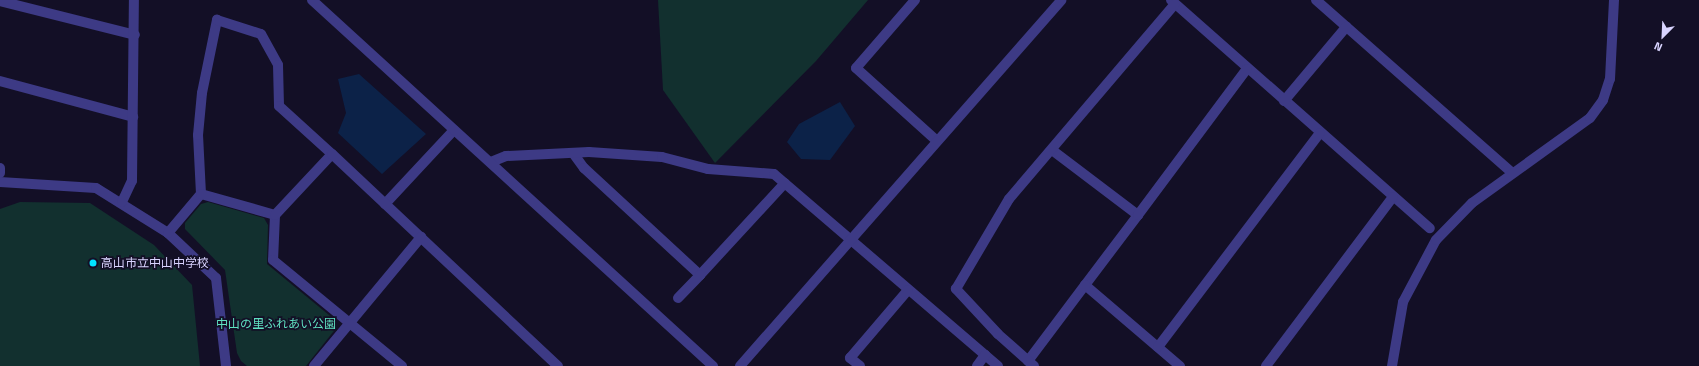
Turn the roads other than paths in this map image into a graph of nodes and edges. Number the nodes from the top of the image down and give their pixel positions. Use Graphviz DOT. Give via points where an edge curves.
graph roads {
  1 [pos="134,0"];
  2 [pos="312,0"];
  3 [pos="916,0"];
  4 [pos="1061,0"];
  5 [pos="1316,0"];
  6 [pos="1614,0"];
  7 [pos="0,1"];
  8 [pos="1172,3"];
  9 [pos="1346,26"];
  10 [pos="135,35"];
  11 [pos="1247,69"];
  12 [pos="0,81"];
  13 [pos="1284,101"];
  14 [pos="133,117"];
  15 [pos="454,130"];
  16 [pos="1320,134"];
  17 [pos="937,141"];
  18 [pos="1052,150"];
  19 [pos="573,153"];
  20 [pos="332,154"];
  21 [pos="491,162"];
  22 [pos="0,168"];
  23 [pos="0,173"];
  24 [pos="1512,173"];
  25 [pos="0,182"];
  26 [pos="785,183"];
  27 [pos="201,194"];
  28 [pos="1393,196"];
  29 [pos="122,202"];
  30 [pos="385,204"];
  31 [pos="275,215"];
  32 [pos="1138,215"];
  33 [pos="1430,228"];
  34 [pos="168,233"];
  35 [pos="421,237"];
  36 [pos="850,240"];
  37 [pos="700,275"];
  38 [pos="1084,285"];
  39 [pos="908,290"];
  40 [pos="678,298"];
  41 [pos="349,323"];
  42 [pos="1158,347"];
  43 [pos="985,355"];
  44 [pos="1031,364"];
  45 [pos="226,366"];
  46 [pos="314,366"];
  47 [pos="402,366"];
  48 [pos="558,366"];
  49 [pos="713,366"];
  50 [pos="740,366"];
  51 [pos="860,366"];
  52 [pos="977,366"];
  53 [pos="998,366"];
  54 [pos="1180,366"];
  55 [pos="1266,366"];
  56 [pos="1392,366"];
  1 -- 10 [label="street"];
  2 -- 15 [label="street"];
  3 -- 17 [label="street" via="856,68"];
  4 -- 17 [label="street"];
  5 -- 9 [label="street"];
  6 -- 24 [label="street" via="1610,78 1603,100 1590,118"];
  7 -- 10 [label="street"];
  8 -- 11 [label="street"];
  8 -- 18 [label="street"];
  9 -- 13 [label="street"];
  9 -- 24 [label="street"];
  10 -- 14 [label="street"];
  11 -- 13 [label="street"];
  11 -- 32 [label="street"];
  12 -- 14 [label="street"];
  13 -- 16 [label="street"];
  14 -- 29 [label="street" via="132,181"];
  15 -- 21 [label="street"];
  15 -- 30 [label="street"];
  16 -- 28 [label="street"];
  16 -- 42 [label="street"];
  17 -- 36 [label="street"];
  18 -- 32 [label="street"];
  18 -- 44 [label="street" via="1009,199 956,289"];
  19 -- 21 [label="street" via="506,156"];
  19 -- 26 [label="street" via="662,157 708,169 774,174"];
  19 -- 37 [label="street" via="584,168"];
  20 -- 27 [label="street" via="279,106 278,65 261,34 217,20 199,121"];
  20 -- 30 [label="street"];
  20 -- 31 [label="street"];
  21 -- 49 [label="street"];
  22 -- 23 [label="street"];
  24 -- 56 [label="street" via="1455,218 1432,247 1403,302"];
  25 -- 29 [label="street" via="96,188"];
  26 -- 36 [label="street"];
  26 -- 37 [label="street"];
  27 -- 31 [label="street"];
  27 -- 34 [label="street"];
  28 -- 33 [label="street"];
  28 -- 55 [label="street"];
  29 -- 34 [label="street"];
  30 -- 35 [label="street"];
  31 -- 41 [label="street" via="273,260"];
  32 -- 38 [label="street"];
  34 -- 45 [label="street" via="216,278"];
  35 -- 41 [label="street"];
  35 -- 48 [label="street"];
  36 -- 39 [label="street"];
  36 -- 50 [label="street"];
  37 -- 40 [label="street"];
  38 -- 42 [label="street"];
  38 -- 44 [label="street"];
  39 -- 43 [label="street"];
  39 -- 51 [label="street" via="850,358"];
  41 -- 46 [label="street"];
  41 -- 47 [label="street"];
  42 -- 54 [label="street"];
  43 -- 52 [label="street"];
  43 -- 53 [label="street"];
}
